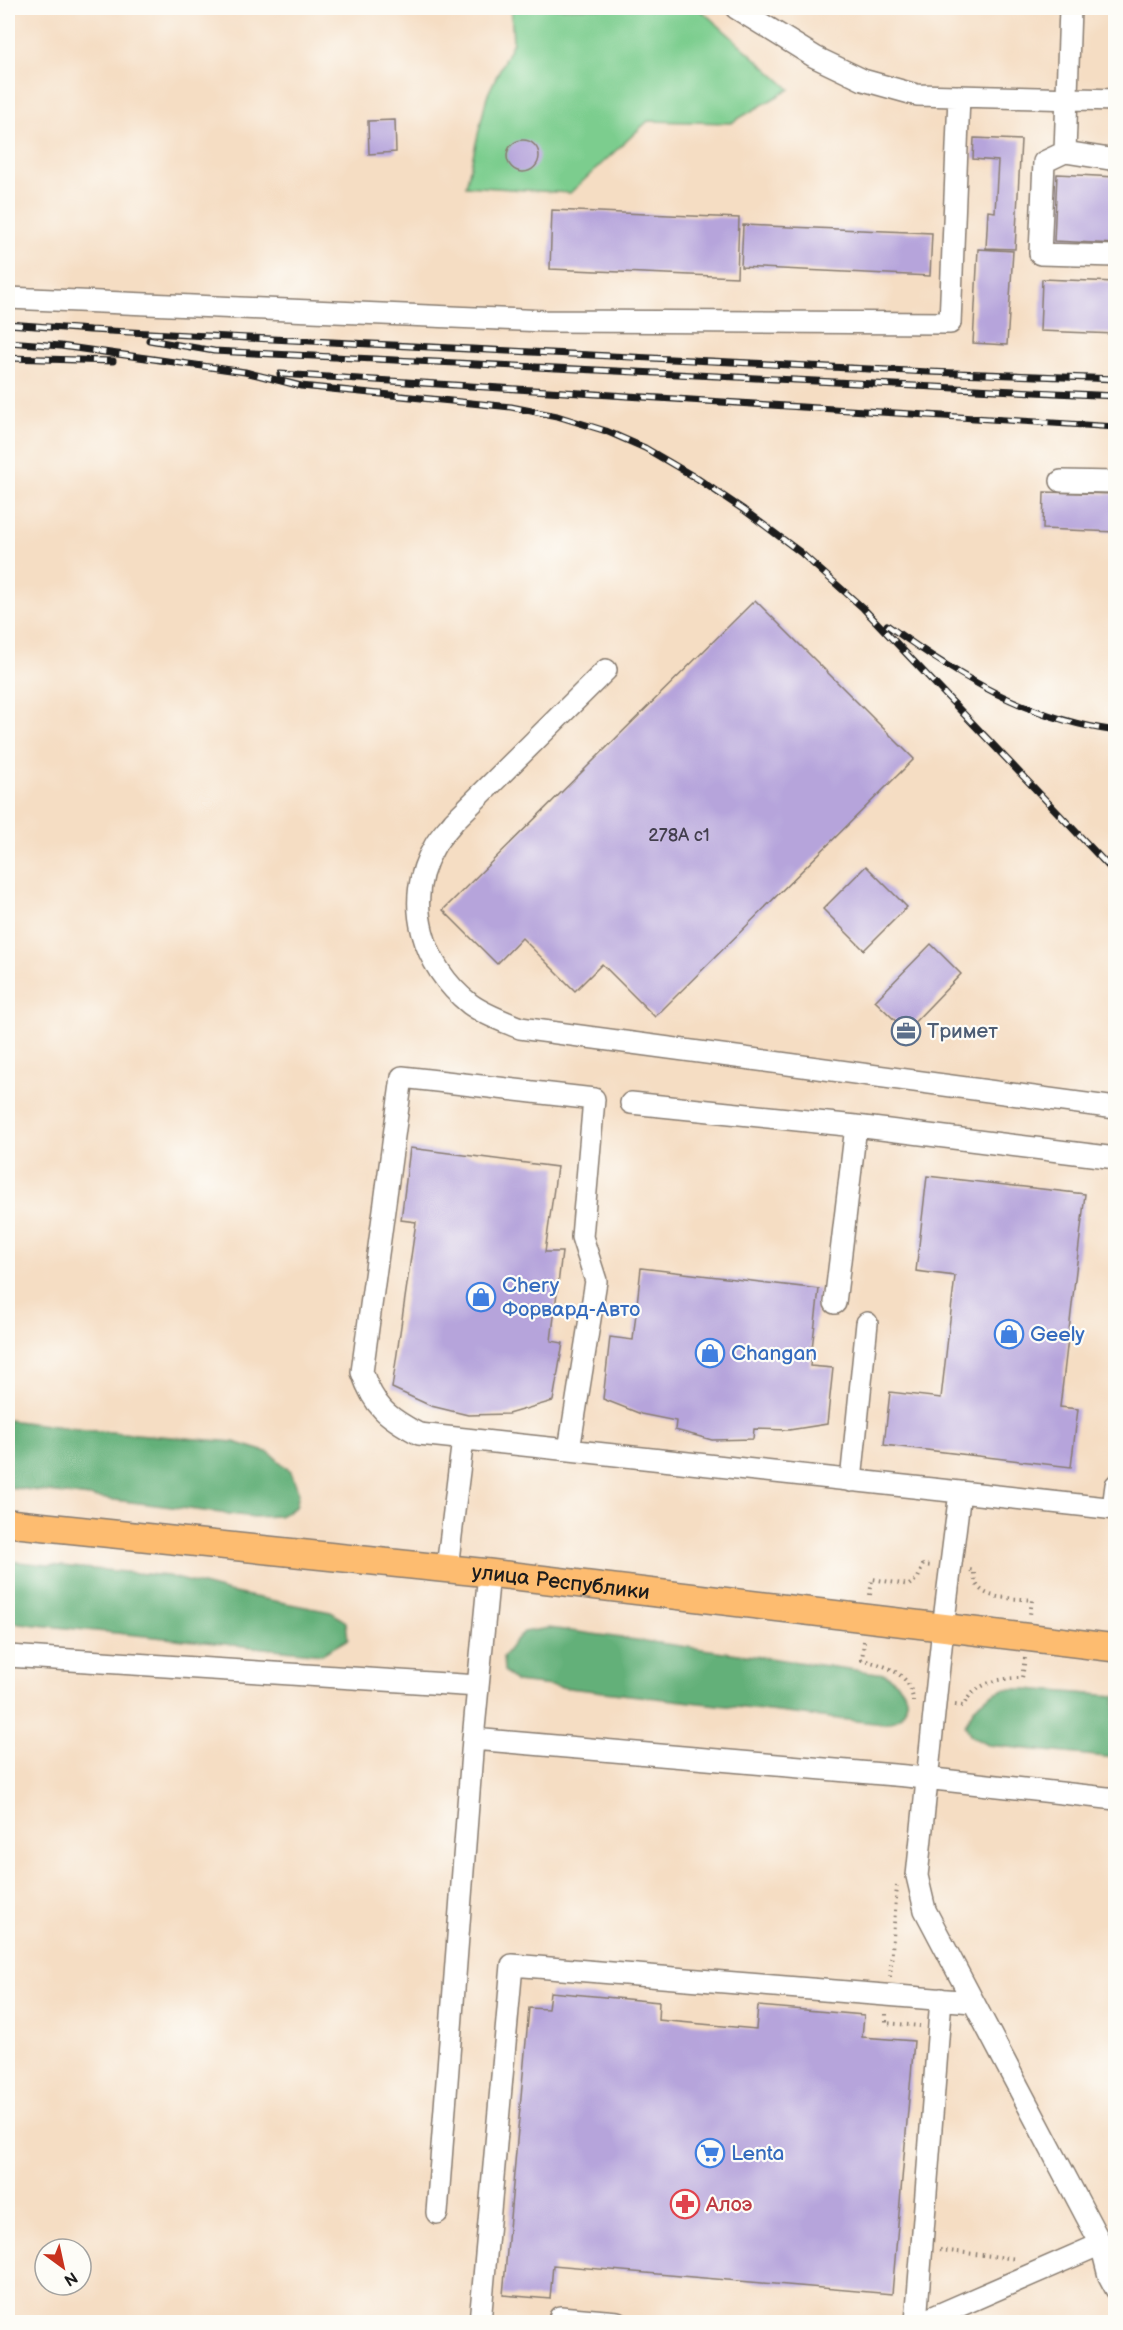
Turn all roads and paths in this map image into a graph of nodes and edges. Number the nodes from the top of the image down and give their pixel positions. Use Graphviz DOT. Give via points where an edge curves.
graph roads {
  1 [pos="736,8"];
  2 [pos="1070,8"];
  3 [pos="959,96"];
  4 [pos="1067,98"];
  5 [pos="1116,100"];
  6 [pos="1065,152"];
  7 [pos="1116,160"];
  8 [pos="1116,256"];
  9 [pos="8,298"];
  10 [pos="1061,481"];
  11 [pos="1116,482"];
  12 [pos="606,670"];
  13 [pos="631,1103"];
  14 [pos="1116,1108"];
  15 [pos="856,1126"];
  16 [pos="1116,1158"];
  17 [pos="835,1303"];
  18 [pos="867,1323"];
  19 [pos="463,1439"];
  20 [pos="569,1450"];
  21 [pos="851,1480"];
  22 [pos="1116,1485"];
  23 [pos="960,1492"];
  24 [pos="1114,1509"];
  25 [pos="8,1523"];
  26 [pos="923,1565"];
  27 [pos="447,1568"];
  28 [pos="974,1570"];
  29 [pos="489,1573"];
  30 [pos="872,1579"];
  31 [pos="1032,1600"];
  32 [pos="942,1628"];
  33 [pos="1116,1648"];
  34 [pos="8,1656"];
  35 [pos="862,1660"];
  36 [pos="1022,1678"];
  37 [pos="478,1686"];
  38 [pos="913,1699"];
  39 [pos="963,1706"];
  40 [pos="473,1739"];
  41 [pos="926,1778"];
  42 [pos="1116,1799"];
  43 [pos="941,1999"];
  44 [pos="972,2002"];
  45 [pos="920,2026"];
  46 [pos="919,2037"];
  47 [pos="437,2213"];
  48 [pos="922,2249"];
  49 [pos="1108,2250"];
  50 [pos="1023,2259"];
  51 [pos="1116,2289"];
  52 [pos="560,2318"];
  53 [pos="480,2322"];
  54 [pos="617,2322"];
  55 [pos="916,2322"];
  56 [pos="922,2322"];
  1 -- 3 [label="lane" via="815,57 863,80 917,94"];
  2 -- 4 [label="lane"];
  3 -- 4 [label="lane"];
  3 -- 9 [label="lane" via="950,323 545,321"];
  4 -- 5 [label="lane"];
  4 -- 6 [label="lane"];
  6 -- 7 [label="lane"];
  6 -- 8 [label="lane" via="1044,162 1040,254"];
  10 -- 11 [label="lane"];
  12 -- 14 [label="lane" via="454,821 434,847 418,900 420,921 435,966 471,1005 520,1028"];
  13 -- 15 [label="lane"];
  15 -- 16 [label="lane"];
  15 -- 17 [label="lane"];
  18 -- 21 [label="lane"];
  19 -- 20 [label="lane"];
  19 -- 20 [label="lane" via="419,1434 397,1422 379,1408 362,1372 402,1077 594,1099 582,1237 596,1281"];
  19 -- 27 [label="lane"];
  20 -- 21 [label="lane"];
  21 -- 23 [label="lane"];
  22 -- 24 [label="lane"];
  23 -- 24 [label="lane"];
  23 -- 32 [label="lane"];
  25 -- 27 [label="main road, улица Республики"];
  26 -- 30 [label="path" via="918,1578 909,1584"];
  27 -- 29 [label="main road, улица Республики"];
  28 -- 31 [label="path" via="976,1585 985,1594"];
  29 -- 32 [label="main road, улица Республики"];
  29 -- 37 [label="lane"];
  32 -- 33 [label="main road, улица Республики"];
  32 -- 41 [label="lane"];
  34 -- 37 [label="lane"];
  35 -- 38 [label="path" via="896,1671 909,1686"];
  36 -- 39 [label="path" via="993,1680 975,1691"];
  37 -- 40 [label="lane"];
  40 -- 41 [label="lane"];
  40 -- 47 [label="lane"];
  41 -- 42 [label="lane"];
  41 -- 44 [label="lane" via="920,1895"];
  43 -- 44 [label="lane"];
  43 -- 48 [label="lane"];
  43 -- 53 [label="lane" via="512,1965"];
  44 -- 49 [label="lane"];
  45 -- 46 [label="path"];
  48 -- 50 [label="path"];
  48 -- 55 [label="lane"];
  49 -- 51 [label="lane" via="1109,2276"];
  49 -- 56 [label="lane"];
  52 -- 54 [label="lane"];
}
